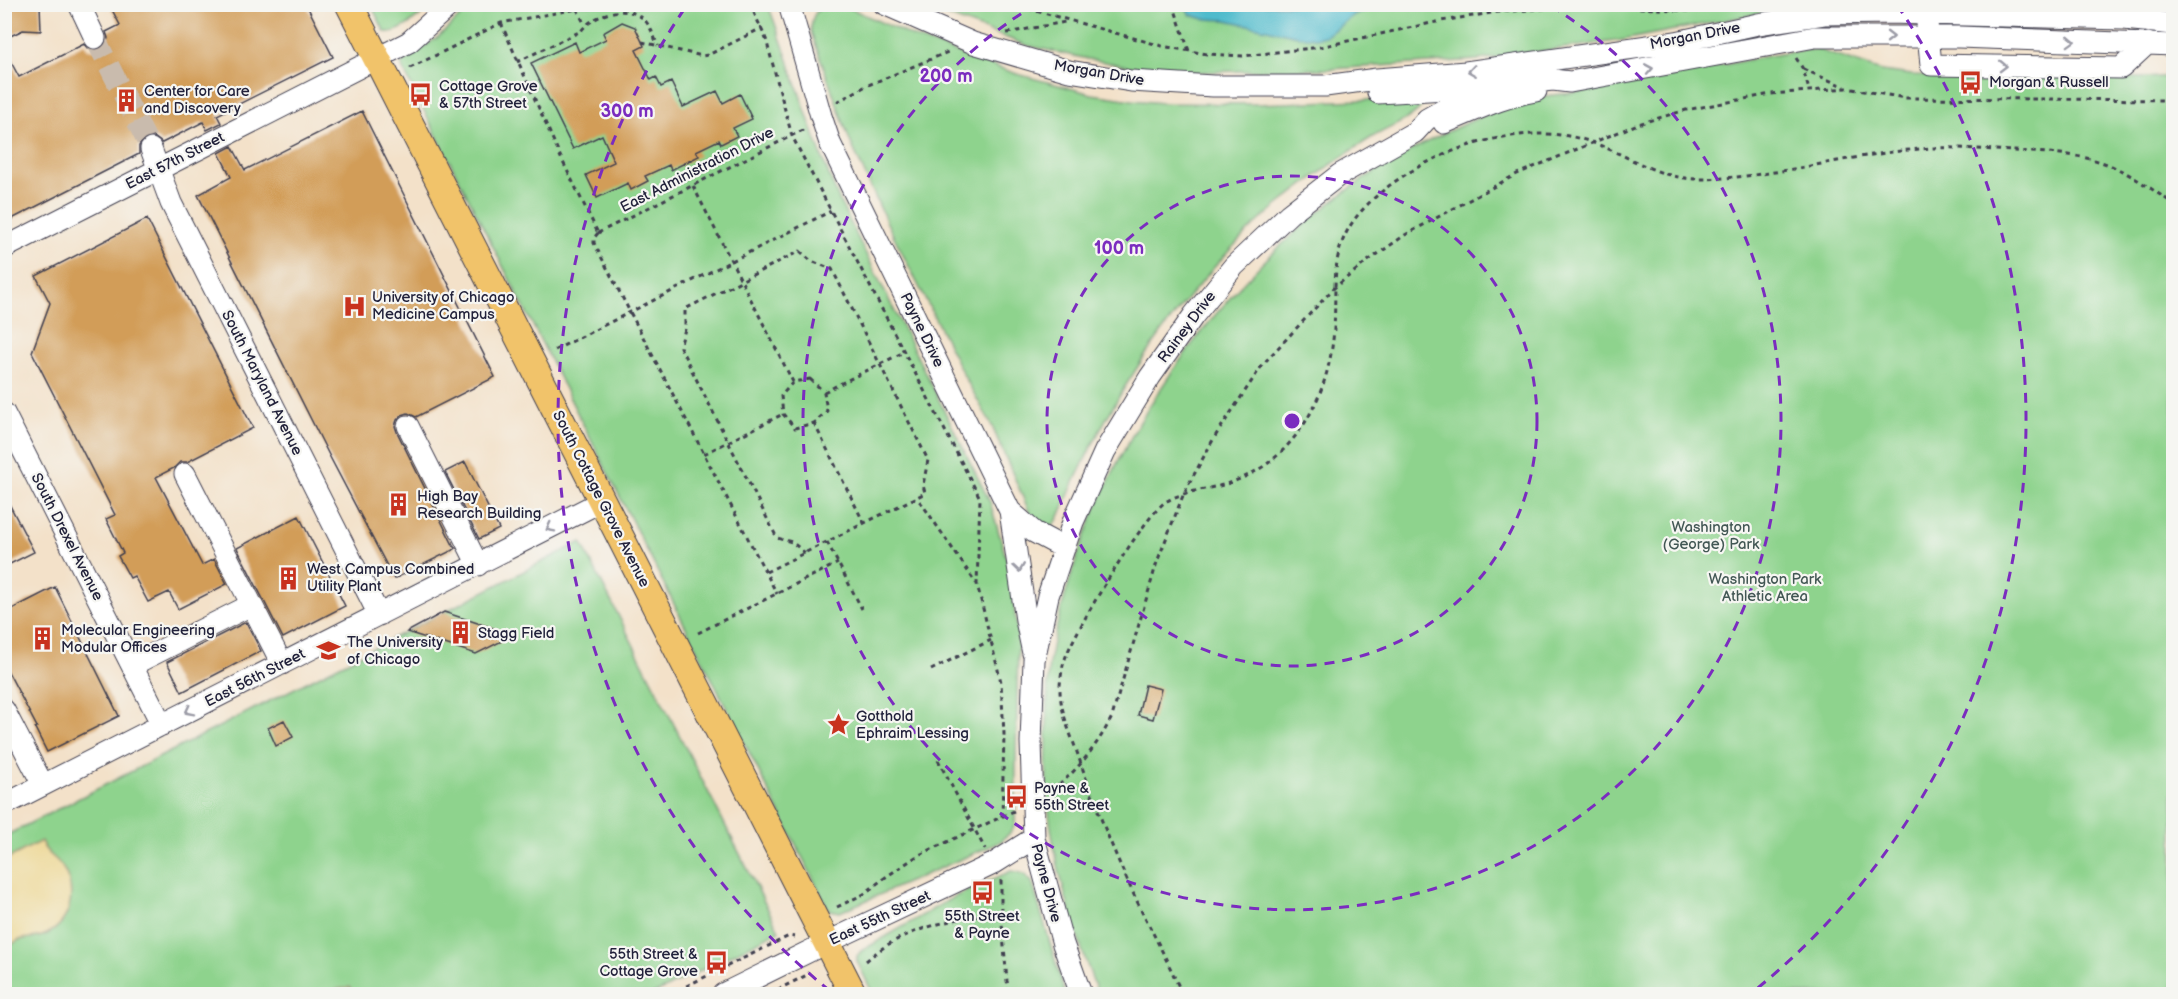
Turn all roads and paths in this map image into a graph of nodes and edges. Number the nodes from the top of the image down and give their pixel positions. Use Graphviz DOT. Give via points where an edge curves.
graph roads {
  1 [pos="79,4"];
  2 [pos="349,4"];
  3 [pos="591,4"];
  4 [pos="750,4"];
  5 [pos="789,4"];
  6 [pos="884,4"];
  7 [pos="1011,4"];
  8 [pos="1173,4"];
  9 [pos="1537,4"];
  10 [pos="1602,4"];
  11 [pos="1719,4"];
  12 [pos="443,7"];
  13 [pos="1595,7"];
  14 [pos="577,9"];
  15 [pos="1532,9"];
  16 [pos="1925,10"];
  17 [pos="1067,22"];
  18 [pos="501,23"];
  19 [pos="2174,24"];
  20 [pos="585,25"];
  21 [pos="762,28"];
  22 [pos="999,34"];
  23 [pos="1928,37"];
  24 [pos="95,38"];
  25 [pos="642,42"];
  26 [pos="1676,42"];
  27 [pos="2148,43"];
  28 [pos="2174,45"];
  29 [pos="658,46"];
  30 [pos="950,51"];
  31 [pos="1189,51"];
  32 [pos="377,59"];
  33 [pos="518,62"];
  34 [pos="410,68"];
  35 [pos="1570,82"];
  36 [pos="1325,86"];
  37 [pos="1486,87"];
  38 [pos="1847,88"];
  39 [pos="1809,90"];
  40 [pos="2174,100"];
  41 [pos="837,102"];
  42 [pos="807,128"];
  43 [pos="1414,132"];
  44 [pos="792,136"];
  45 [pos="1593,142"];
  46 [pos="151,149"];
  47 [pos="159,170"];
  48 [pos="693,186"];
  49 [pos="2174,204"];
  50 [pos="831,211"];
  51 [pos="598,233"];
  52 [pos="4,248"];
  53 [pos="731,261"];
  54 [pos="741,281"];
  55 [pos="1334,288"];
  56 [pos="630,312"];
  57 [pos="555,350"];
  58 [pos="904,352"];
  59 [pos="880,364"];
  60 [pos="793,382"];
  61 [pos="824,392"];
  62 [pos="4,413"];
  63 [pos="783,414"];
  64 [pos="814,423"];
  65 [pos="408,426"];
  66 [pos="728,442"];
  67 [pos="704,454"];
  68 [pos="185,474"];
  69 [pos="1184,493"];
  70 [pos="913,499"];
  71 [pos="602,501"];
  72 [pos="1010,511"];
  73 [pos="864,523"];
  74 [pos="827,542"];
  75 [pos="1064,548"];
  76 [pos="805,553"];
  77 [pos="838,562"];
  78 [pos="478,565"];
  79 [pos="766,572"];
  80 [pos="977,585"];
  81 [pos="777,594"];
  82 [pos="1048,596"];
  83 [pos="251,605"];
  84 [pos="862,609"];
  85 [pos="379,615"];
  86 [pos="698,633"];
  87 [pos="992,640"];
  88 [pos="1034,660"];
  89 [pos="282,664"];
  90 [pos="132,665"];
  91 [pos="931,670"];
  92 [pos="4,710"];
  93 [pos="162,725"];
  94 [pos="938,760"];
  95 [pos="1081,765"];
  96 [pos="43,785"];
  97 [pos="1047,794"];
  98 [pos="4,805"];
  99 [pos="1016,811"];
  100 [pos="1002,818"];
  101 [pos="975,830"];
  102 [pos="1034,838"];
  103 [pos="985,849"];
  104 [pos="999,875"];
  105 [pos="837,907"];
  106 [pos="1001,912"];
  107 [pos="789,936"];
  108 [pos="826,943"];
  109 [pos="866,961"];
  110 [pos="807,975"];
  111 [pos="670,994"];
  112 [pos="723,994"];
  113 [pos="769,994"];
  114 [pos="853,994"];
  115 [pos="1010,994"];
  116 [pos="1081,994"];
  117 [pos="1182,994"];
  1 -- 24 [label="street"];
  2 -- 32 [label="main road, South Cottage Grove Avenue"];
  3 -- 14 [label="path"];
  4 -- 21 [label="path"];
  5 -- 72 [label="street, Payne Drive" via="830,143"];
  6 -- 36 [label="street, Morgan Drive" via="973,43 1069,71 1131,81 1213,86"];
  7 -- 17 [label="path"];
  8 -- 31 [label="path"];
  9 -- 15 [label="path"];
  10 -- 13 [label="path"];
  11 -- 13 [label="path" via="1688,11"];
  12 -- 32 [label="street, East 57th Street" via="409,42"];
  13 -- 15 [label="path"];
  14 -- 18 [label="path"];
  14 -- 20 [label="path"];
  15 -- 31 [label="path" via="1441,21 1320,48 1243,56"];
  16 -- 19 [label="street, Morgan Drive"];
  16 -- 23 [label="street"];
  16 -- 26 [label="street, Morgan Drive" via="1777,20"];
  17 -- 22 [label="path"];
  17 -- 31 [label="path"];
  18 -- 33 [label="path"];
  18 -- 34 [label="path"];
  20 -- 29 [label="path" via="609,13 631,13 647,23"];
  20 -- 33 [label="path" via="581,31"];
  21 -- 29 [label="path" via="708,55"];
  21 -- 44 [label="path"];
  23 -- 27 [label="street, Morgan Drive, one-way"];
  23 -- 27 [label="street, one-way" via="1931,65 2121,68"];
  35 -- 23 [label="street, Morgan Drive, one-way" via="1815,38"];
  25 -- 29 [label="path"];
  26 -- 36 [label="street, Morgan Drive, one-way" via="1466,72"];
  26 -- 37 [label="street" via="1646,53 1512,77"];
  27 -- 28 [label="street, Morgan Drive"];
  30 -- 41 [label="path"];
  32 -- 47 [label="street, East 57th Street"];
  32 -- 71 [label="main road, South Cottage Grove Avenue"];
  33 -- 51 [label="path"];
  35 -- 37 [label="street, Morgan Drive" via="1553,80"];
  35 -- 43 [label="street, Rainey Drive" via="1522,93"];
  36 -- 37 [label="street, Morgan Drive" via="1370,93"];
  37 -- 43 [label="street, Rainey Drive" via="1426,119"];
  38 -- 39 [label="path"];
  38 -- 39 [label="path" via="1803,69"];
  38 -- 40 [label="path" via="1905,98"];
  39 -- 45 [label="path" via="1686,110"];
  42 -- 44 [label="path, East Administration Drive"];
  43 -- 75 [label="street, Rainey Drive" via="1339,176 1289,214 1234,266 1150,377 1105,451"];
  44 -- 48 [label="path, East Administration Drive"];
  44 -- 50 [label="path"];
  45 -- 49 [label="path" via="1652,171 1698,180 1935,148 2050,153 2102,162"];
  45 -- 55 [label="path" via="1517,174 1458,205 1406,235"];
  45 -- 55 [label="path" via="1560,134 1521,134 1444,154 1411,172 1390,184 1346,231 1338,253"];
  46 -- 47 [label="street, South Maryland Avenue"];
  47 -- 52 [label="street, East 57th Street"];
  47 -- 85 [label="street, South Maryland Avenue" via="171,203"];
  48 -- 51 [label="path, East Administration Drive"];
  48 -- 53 [label="path"];
  50 -- 53 [label="path"];
  50 -- 58 [label="path"];
  51 -- 56 [label="path" via="594,243"];
  53 -- 54 [label="path"];
  53 -- 56 [label="path"];
  54 -- 59 [label="path" via="800,251 811,261 832,269"];
  54 -- 60 [label="path"];
  54 -- 66 [label="path" via="685,309 680,347"];
  55 -- 69 [label="path" via="1263,364 1214,438"];
  55 -- 69 [label="path" via="1334,338 1326,379 1303,428 1263,467 1241,479"];
  56 -- 57 [label="path"];
  56 -- 67 [label="path"];
  58 -- 59 [label="path"];
  58 -- 80 [label="path" via="980,498"];
  59 -- 61 [label="path"];
  59 -- 70 [label="path" via="928,460 925,493"];
  60 -- 61 [label="path" via="810,379"];
  60 -- 63 [label="path" via="780,396"];
  61 -- 64 [label="path" via="827,411"];
  62 -- 90 [label="street, South Drexel Avenue"];
  63 -- 64 [label="path" via="795,428"];
  63 -- 66 [label="path"];
  64 -- 73 [label="path"];
  65 -- 78 [label="street"];
  66 -- 67 [label="path"];
  66 -- 76 [label="path" via="777,538 800,546"];
  67 -- 79 [label="path"];
  68 -- 83 [label="street"];
  69 -- 95 [label="path" via="1157,562 1112,717"];
  69 -- 95 [label="path" via="1161,504 1151,515 1107,581 1064,660 1061,707"];
  70 -- 73 [label="path"];
  70 -- 80 [label="path" via="928,511"];
  71 -- 78 [label="street, East 56th Street, one-way"];
  71 -- 108 [label="main road, South Cottage Grove Avenue"];
  72 -- 75 [label="street" via="1034,532"];
  72 -- 88 [label="street, Payne Drive, one-way"];
  73 -- 74 [label="path"];
  74 -- 76 [label="path"];
  74 -- 77 [label="path"];
  75 -- 82 [label="street, Rainey Drive"];
  76 -- 79 [label="path"];
  77 -- 81 [label="path"];
  77 -- 84 [label="path"];
  78 -- 85 [label="street, East 56th Street"];
  79 -- 81 [label="path"];
  80 -- 87 [label="path"];
  81 -- 86 [label="path"];
  82 -- 88 [label="street, Payne Drive"];
  83 -- 89 [label="street"];
  83 -- 90 [label="street"];
  85 -- 89 [label="street, East 56th Street"];
  87 -- 91 [label="path"];
  87 -- 100 [label="path" via="1001,682 1004,734"];
  88 -- 102 [label="street, Payne Drive"];
  89 -- 93 [label="street, East 56th Street, one-way"];
  90 -- 93 [label="street, South Drexel Avenue"];
  92 -- 96 [label="street"];
  93 -- 96 [label="street, East 56th Street"];
  94 -- 101 [label="path"];
  95 -- 97 [label="path"];
  95 -- 117 [label="path" via="1111,844"];
  96 -- 98 [label="street, East 56th Street"];
  99 -- 100 [label="path"];
  100 -- 101 [label="path"];
  101 -- 103 [label="path"];
  101 -- 105 [label="path" via="918,856 864,894"];
  102 -- 108 [label="street, East 55th Street" via="993,864"];
  102 -- 116 [label="street, Payne Drive"];
  104 -- 106 [label="path"];
  106 -- 109 [label="path" via="934,926 889,944"];
  106 -- 115 [label="path"];
  107 -- 111 [label="path"];
  108 -- 112 [label="street, East 55th Street"];
  108 -- 114 [label="main road, South Cottage Grove Avenue"];
  110 -- 113 [label="path"];
}
